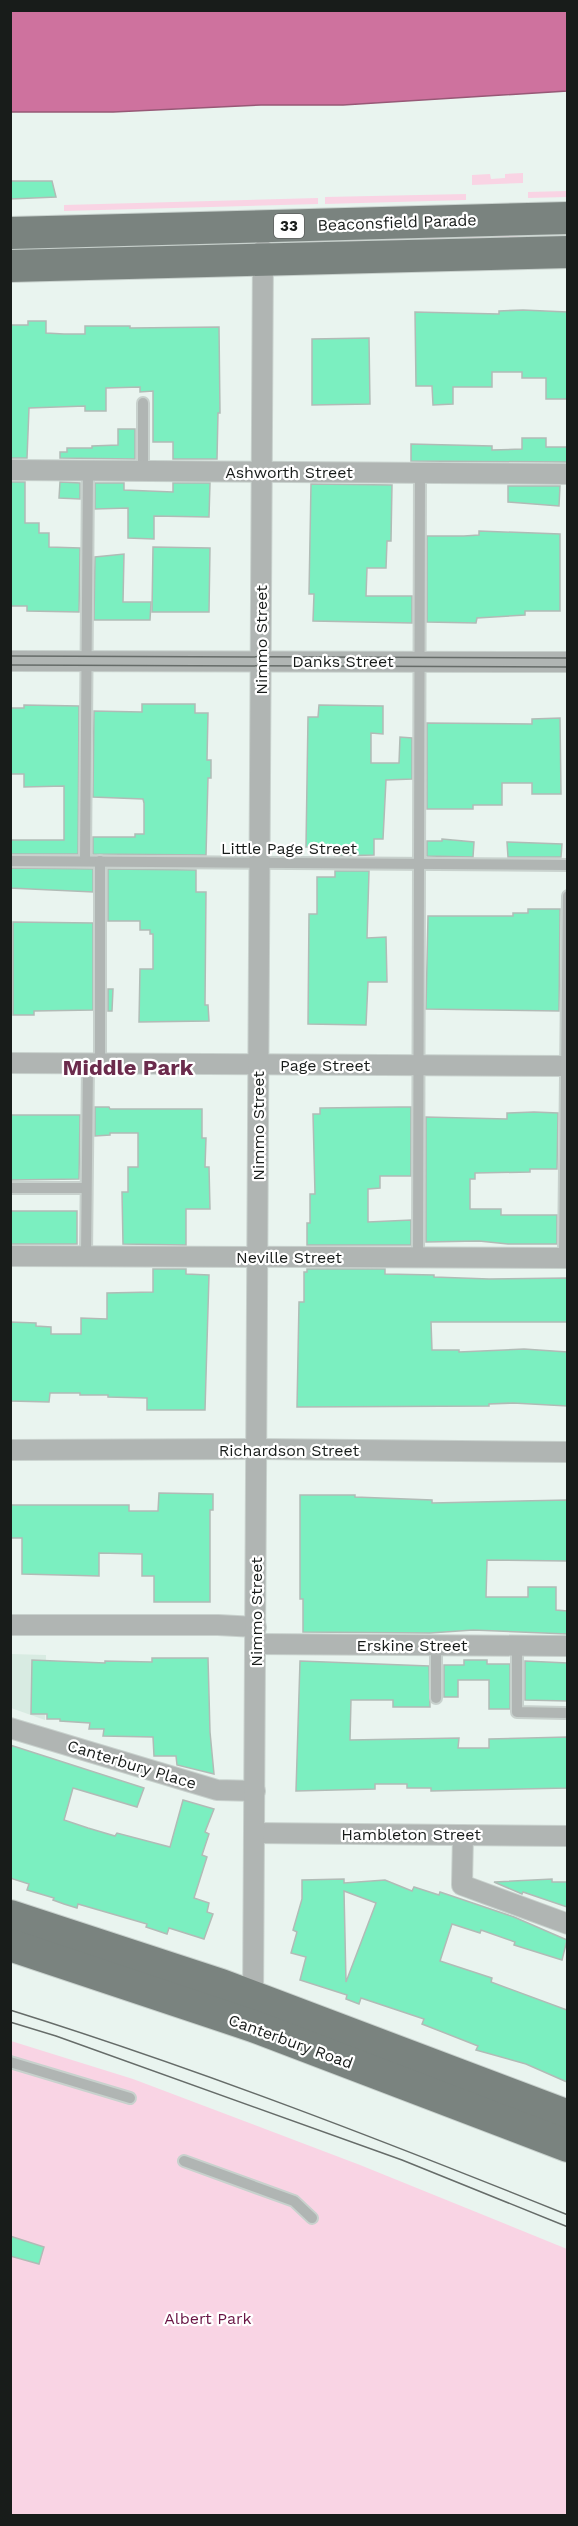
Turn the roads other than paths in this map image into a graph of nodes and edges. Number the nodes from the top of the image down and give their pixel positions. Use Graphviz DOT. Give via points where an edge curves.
graph roads {
  1 [pos="567,218"];
  2 [pos="263,226"];
  3 [pos="10,233"];
  4 [pos="567,252"];
  5 [pos="264,259"];
  6 [pos="10,266"];
  7 [pos="143,403"];
  8 [pos="10,470"];
  9 [pos="88,471"];
  10 [pos="143,471"];
  11 [pos="262,472"];
  12 [pos="420,473"];
  13 [pos="567,474"];
  14 [pos="10,661"];
  15 [pos="261,661"];
  16 [pos="86,662"];
  17 [pos="420,662"];
  18 [pos="567,662"];
  19 [pos="10,861"];
  20 [pos="85,861"];
  21 [pos="100,861"];
  22 [pos="260,863"];
  23 [pos="419,864"];
  24 [pos="567,865"];
  25 [pos="567,896"];
  26 [pos="10,1063"];
  27 [pos="94,1064"];
  28 [pos="259,1064"];
  29 [pos="418,1065"];
  30 [pos="567,1066"];
  31 [pos="10,1188"];
  32 [pos="86,1188"];
  33 [pos="10,1256"];
  34 [pos="86,1256"];
  35 [pos="258,1257"];
  36 [pos="418,1257"];
  37 [pos="566,1258"];
  38 [pos="257,1449"];
  39 [pos="10,1450"];
  40 [pos="567,1452"];
  41 [pos="10,1625"];
  42 [pos="256,1636"];
  43 [pos="436,1646"];
  44 [pos="517,1646"];
  45 [pos="567,1646"];
  46 [pos="436,1698"];
  47 [pos="565,1713"];
  48 [pos="10,1728"];
  49 [pos="255,1791"];
  50 [pos="254,1833"];
  51 [pos="463,1835"];
  52 [pos="567,1836"];
  53 [pos="10,1916"];
  54 [pos="567,1924"];
  55 [pos="10,1946"];
  56 [pos="253,2011"];
  57 [pos="10,2062"];
  58 [pos="130,2098"];
  59 [pos="567,2116"];
  60 [pos="567,2146"];
  61 [pos="184,2161"];
  62 [pos="312,2218"];
  1 -- 2 [label="main road, Beaconsfield Parade / 33"];
  2 -- 3 [label="main road, Beaconsfield Parade / 33"];
  2 -- 5 [label="street, Nimmo Street"];
  4 -- 5 [label="main road, Beaconsfield Parade / 33"];
  5 -- 6 [label="main road, Beaconsfield Parade / 33"];
  5 -- 11 [label="street, Nimmo Street"];
  7 -- 10 [label="lane"];
  8 -- 9 [label="street, Ashworth Street"];
  9 -- 10 [label="street, Ashworth Street"];
  9 -- 16 [label="lane"];
  10 -- 11 [label="street, Ashworth Street"];
  11 -- 12 [label="street, Ashworth Street"];
  11 -- 15 [label="street, Nimmo Street"];
  12 -- 13 [label="street, Ashworth Street"];
  12 -- 17 [label="lane"];
  14 -- 16 [label="street, Danks Street"];
  15 -- 16 [label="street, Danks Street"];
  15 -- 17 [label="street, Danks Street"];
  15 -- 22 [label="street, Nimmo Street"];
  16 -- 20 [label="lane"];
  17 -- 18 [label="street, Danks Street"];
  17 -- 23 [label="lane"];
  19 -- 20 [label="lane, Little Page Street"];
  20 -- 21 [label="lane, Little Page Street"];
  21 -- 22 [label="lane, Little Page Street"];
  21 -- 27 [label="lane"];
  22 -- 23 [label="lane, Little Page Street"];
  22 -- 28 [label="street, Nimmo Street"];
  23 -- 24 [label="lane, Little Page Street"];
  23 -- 29 [label="lane"];
  25 -- 30 [label="lane"];
  26 -- 27 [label="street, Page Street"];
  27 -- 28 [label="street, Page Street"];
  27 -- 32 [label="lane"];
  28 -- 29 [label="street, Page Street"];
  28 -- 35 [label="street, Nimmo Street"];
  29 -- 30 [label="street, Page Street"];
  29 -- 36 [label="lane"];
  30 -- 37 [label="lane"];
  31 -- 32 [label="lane"];
  32 -- 34 [label="lane"];
  33 -- 34 [label="street, Neville Street"];
  34 -- 35 [label="street, Neville Street"];
  35 -- 36 [label="street, Neville Street"];
  35 -- 38 [label="street, Nimmo Street"];
  36 -- 37 [label="street, Neville Street"];
  38 -- 39 [label="street, Richardson Street"];
  38 -- 40 [label="street, Richardson Street"];
  38 -- 42 [label="street, Nimmo Street"];
  41 -- 42 [label="street, Erskine Street" via="218,1625"];
  42 -- 43 [label="street, Erskine Street"];
  42 -- 49 [label="street, Nimmo Street"];
  43 -- 44 [label="street, Erskine Street"];
  43 -- 46 [label="lane"];
  44 -- 45 [label="street, Erskine Street"];
  44 -- 47 [label="lane" via="517,1712"];
  48 -- 49 [label="street, Canterbury Place" via="217,1790"];
  49 -- 50 [label="street, Nimmo Street"];
  50 -- 51 [label="street, Hambleton Street"];
  50 -- 56 [label="street, Nimmo Street"];
  51 -- 52 [label="street, Hambleton Street"];
  51 -- 54 [label="street" via="462,1885"];
  53 -- 56 [label="main road, Canterbury Road"];
  55 -- 56 [label="main road, Canterbury Road"];
  56 -- 59 [label="main road, Canterbury Road"];
  56 -- 60 [label="main road, Canterbury Road"];
  57 -- 58 [label="lane"];
  61 -- 62 [label="lane" via="294,2202"];
}
